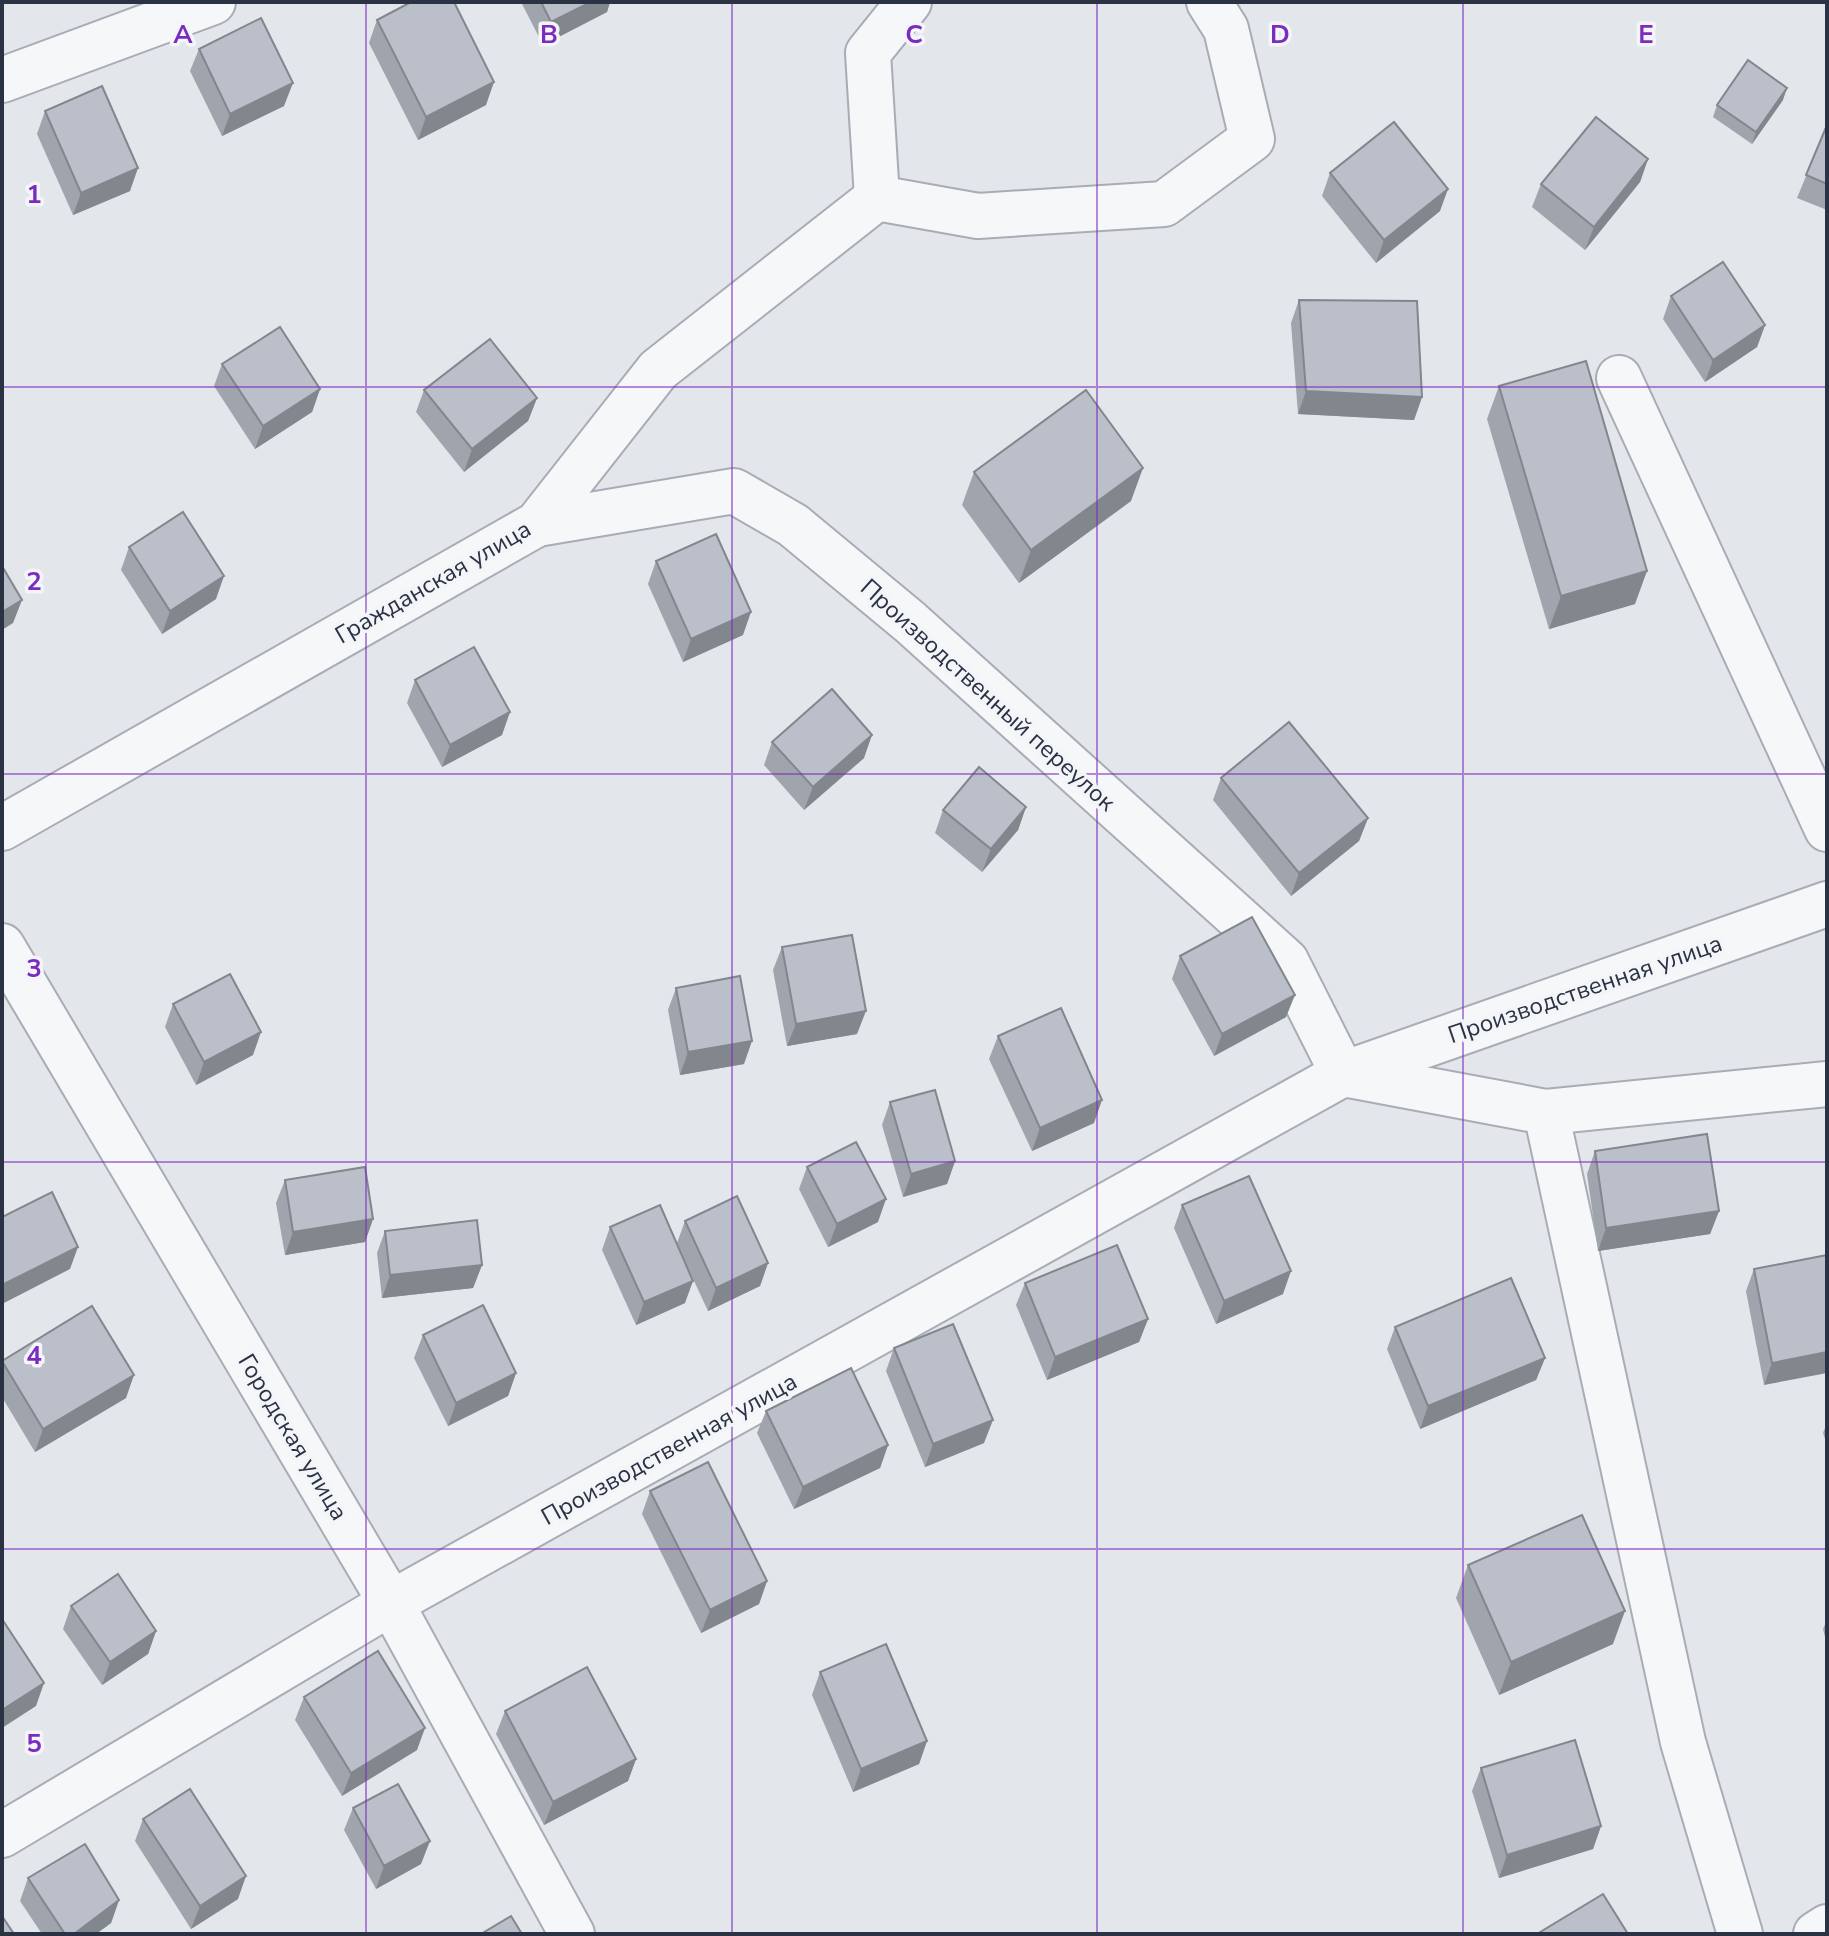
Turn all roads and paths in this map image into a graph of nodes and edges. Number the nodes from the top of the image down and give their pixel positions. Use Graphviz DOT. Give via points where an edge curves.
graph roads {
  1 [pos="213,2"];
  2 [pos="909,2"];
  3 [pos="1209,2"];
  4 [pos="2,80"];
  5 [pos="877,198"];
  6 [pos="1619,378"];
  7 [pos="537,524"];
  8 [pos="2,828"];
  9 [pos="1827,829"];
  10 [pos="1827,904"];
  11 [pos="2,946"];
  12 [pos="1343,1074"];
  13 [pos="1827,1084"];
  14 [pos="1546,1112"];
  15 [pos="391,1603"];
  16 [pos="2,1835"];
  17 [pos="1827,1927"];
  18 [pos="572,1934"];
  19 [pos="1740,1934"];
  20 [pos="1816,1934"];
  1 -- 4 [label="street"];
  2 -- 5 [label="street" via="868,53"];
  3 -- 5 [label="street" via="1226,29 1252,139 1164,204 978,216"];
  5 -- 7 [label="street, Гражданская улица" via="658,370"];
  6 -- 9 [label="street"];
  7 -- 8 [label="street, Гражданская улица"];
  7 -- 12 [label="street, Производственный переулок" via="734,491 793,525 910,622 1286,961"];
  10 -- 12 [label="street, Производственная улица"];
  11 -- 15 [label="street, Городская улица"];
  12 -- 14 [label="street"];
  12 -- 15 [label="street, Производственная улица"];
  13 -- 14 [label="street"];
  14 -- 19 [label="street" via="1683,1742"];
  15 -- 16 [label="street, Производственная улица"];
  15 -- 18 [label="street, Городская улица"];
  17 -- 20 [label="street"];
}
